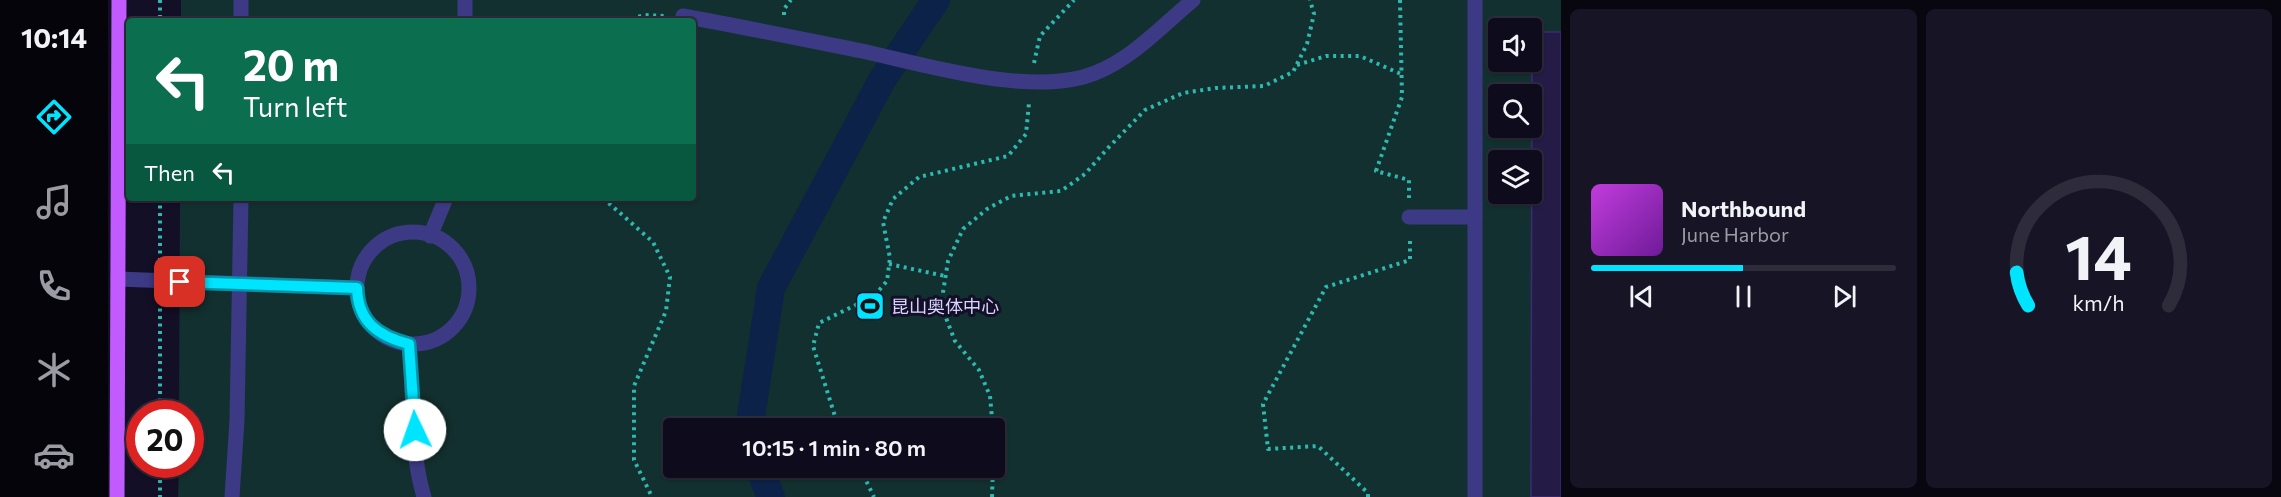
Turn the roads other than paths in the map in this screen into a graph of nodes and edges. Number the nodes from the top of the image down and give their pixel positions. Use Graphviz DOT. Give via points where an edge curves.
graph roads {
  1 [pos="119,0"];
  2 [pos="241,0"];
  3 [pos="465,0"];
  4 [pos="1193,0"];
  5 [pos="1475,0"];
  6 [pos="683,16"];
  7 [pos="241,18"];
  8 [pos="465,18"];
  9 [pos="694,18"];
  10 [pos="696,18"];
  11 [pos="241,201"];
  12 [pos="445,201"];
  13 [pos="1409,217"];
  14 [pos="1475,217"];
  15 [pos="430,236"];
  16 [pos="118,279"];
  17 [pos="241,284"];
  18 [pos="357,288"];
  19 [pos="409,344"];
  20 [pos="117,497"];
  21 [pos="232,497"];
  22 [pos="424,497"];
  23 [pos="1475,497"];
  1 -- 16 [label="main road"];
  2 -- 7 [label="lane"];
  3 -- 8 [label="lane"];
  4 -- 10 [label="lane" via="1130,54 1094,73 1053,83 994,79"];
  5 -- 14 [label="lane"];
  6 -- 9 [label="lane"];
  11 -- 17 [label="lane"];
  12 -- 15 [label="lane"];
  13 -- 14 [label="lane"];
  14 -- 23 [label="lane"];
  15 -- 18 [label="lane" via="404,232 386,238 362,264"];
  15 -- 19 [label="lane" via="441,239 455,251 465,267 469,285 467,304 445,334"];
  16 -- 17 [label="lane"];
  16 -- 20 [label="main road"];
  17 -- 18 [label="lane"];
  17 -- 21 [label="lane"];
  18 -- 19 [label="lane" via="364,316 375,330"];
  19 -- 22 [label="lane" via="417,472"];
}
